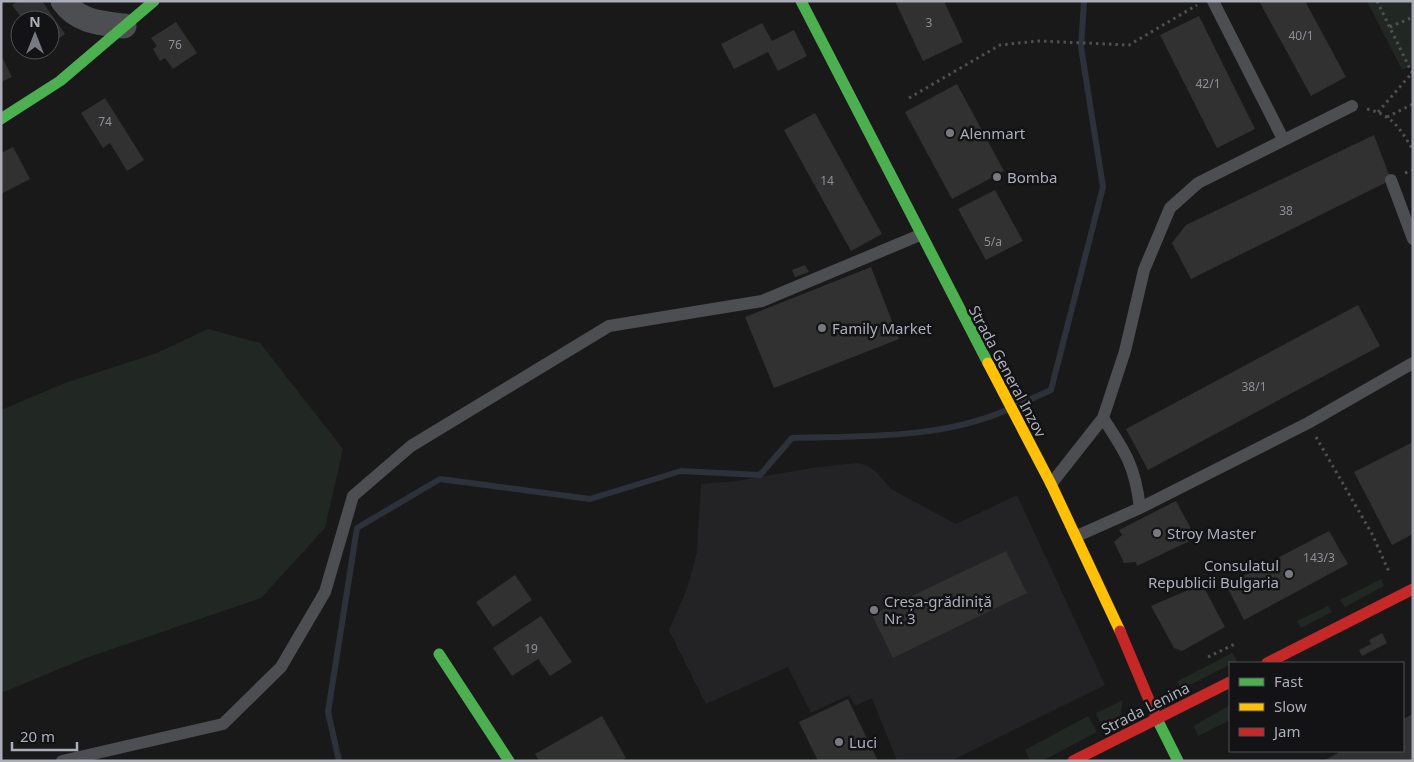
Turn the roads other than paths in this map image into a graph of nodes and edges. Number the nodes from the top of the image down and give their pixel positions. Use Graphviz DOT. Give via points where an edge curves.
graph roads {
  1 [pos="63,1"];
  2 [pos="154,1"];
  3 [pos="801,1"];
  4 [pos="1213,1"];
  5 [pos="124,26"];
  6 [pos="1352,106"];
  7 [pos="1,119"];
  8 [pos="1283,139"];
  9 [pos="1391,180"];
  10 [pos="920,235"];
  11 [pos="1413,239"];
  12 [pos="1413,363"];
  13 [pos="1103,418"];
  14 [pos="1051,484"];
  15 [pos="1140,508"];
  16 [pos="1077,536"];
  17 [pos="1413,589"];
  18 [pos="439,654"];
  19 [pos="1269,662"];
  20 [pos="1229,683"];
  21 [pos="1157,719"];
  22 [pos="62,761"];
  23 [pos="509,761"];
  24 [pos="1073,761"];
  25 [pos="1178,761"];
  1 -- 5 [label="street" via="70,12 93,22"];
  2 -- 5 [label="main road"];
  3 -- 10 [label="main road, Strada General Inzov"];
  4 -- 8 [label="lane"];
  5 -- 7 [label="main road" via="60,81"];
  6 -- 8 [label="lane"];
  8 -- 13 [label="lane" via="1198,183 1170,208 1144,270 1125,351"];
  9 -- 11 [label="lane"];
  10 -- 14 [label="main road, Strada General Inzov"];
  10 -- 22 [label="lane" via="762,301 609,326 411,446 353,496 325,592 281,667 223,724"];
  12 -- 15 [label="lane" via="1308,423"];
  13 -- 14 [label="lane"];
  13 -- 15 [label="lane" via="1126,452 1136,478"];
  14 -- 16 [label="main road, Strada General Inzov"];
  15 -- 16 [label="lane"];
  16 -- 21 [label="main road, Strada General Inzov"];
  17 -- 19 [label="main road"];
  18 -- 23 [label="main road"];
  20 -- 21 [label="main road, Strada Lenina"];
  21 -- 24 [label="main road, Strada Lenina"];
  21 -- 25 [label="main road, Strada General Inzov"];
}
